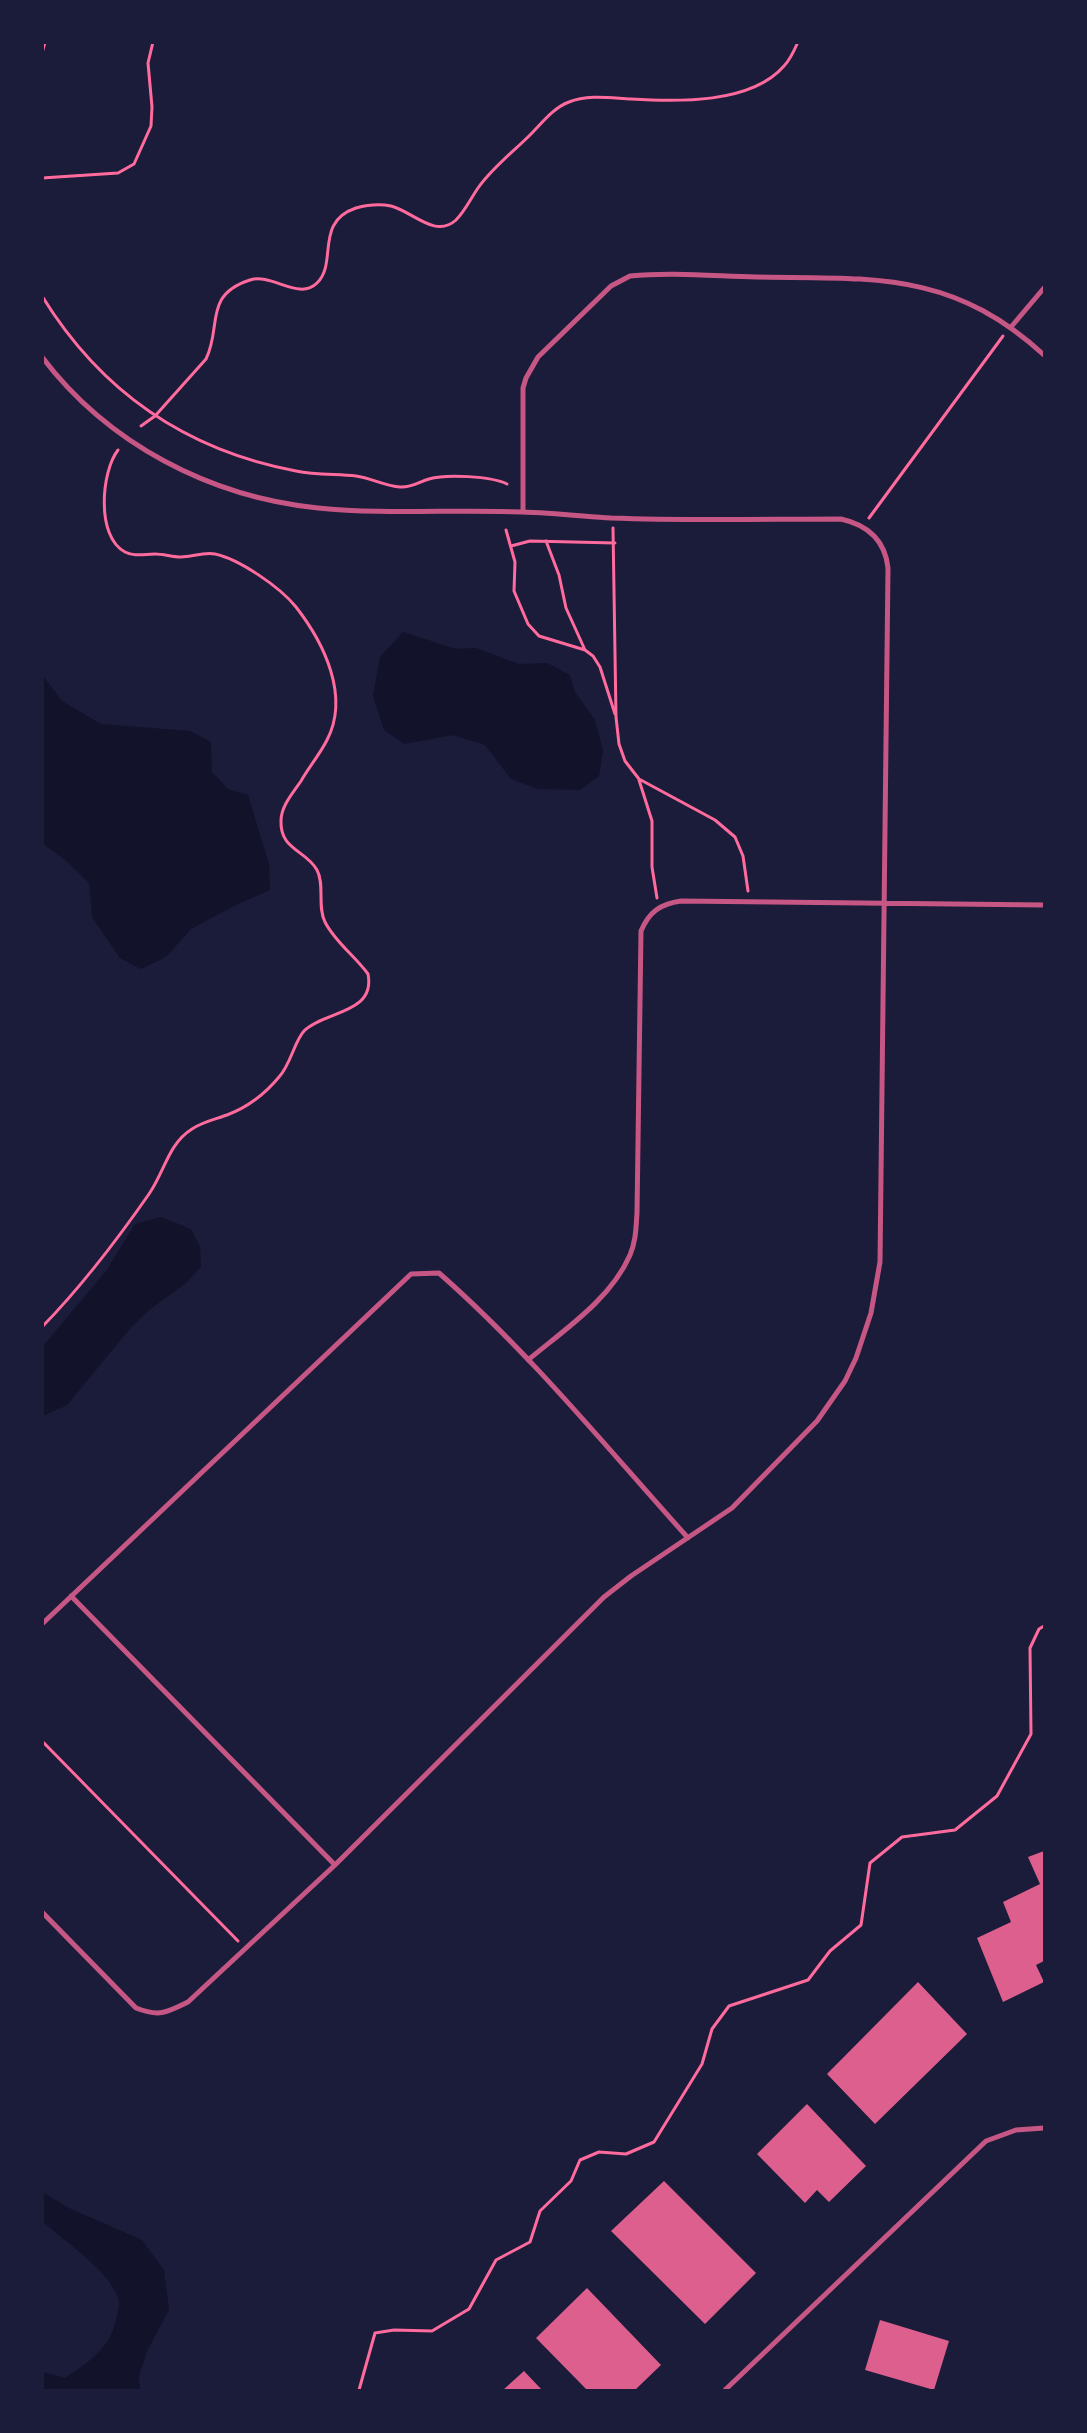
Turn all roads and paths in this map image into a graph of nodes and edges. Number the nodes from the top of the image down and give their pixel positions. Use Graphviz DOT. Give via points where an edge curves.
graph roads {
  1 [pos="45,42"];
  2 [pos="153,42"];
  3 [pos="798,42"];
  4 [pos="42,53"];
  5 [pos="42,178"];
  6 [pos="1044,288"];
  7 [pos="42,296"];
  8 [pos="1011,327"];
  9 [pos="1044,355"];
  10 [pos="42,357"];
  11 [pos="155,416"];
  12 [pos="141,426"];
  13 [pos="118,450"];
  14 [pos="507,484"];
  15 [pos="523,512"];
  16 [pos="612,518"];
  17 [pos="867,528"];
  18 [pos="506,530"];
  19 [pos="546,541"];
  20 [pos="615,543"];
  21 [pos="511,546"];
  22 [pos="585,650"];
  23 [pos="616,717"];
  24 [pos="639,779"];
  25 [pos="750,902"];
  26 [pos="883,903"];
  27 [pos="1044,905"];
  28 [pos="662,906"];
  29 [pos="42,1327"];
  30 [pos="528,1360"];
  31 [pos="688,1538"];
  32 [pos="71,1596"];
  33 [pos="42,1624"];
  34 [pos="1044,1626"];
  35 [pos="42,1741"];
  36 [pos="335,1865"];
  37 [pos="42,1912"];
  38 [pos="245,1948"];
  39 [pos="1044,2128"];
  40 [pos="359,2390"];
  41 [pos="726,2390"];
  1 -- 4 [label="path"];
  2 -- 5 [label="path" via="148,63 151,126 134,164 118,173"];
  3 -- 11 [label="path" via="784,67 746,90 682,100 593,97 569,102 556,109 495,166 455,221 444,226 433,227 391,206 356,208 342,215 329,236 324,273 310,289 300,290 256,278 231,288 214,316 206,359"];
  6 -- 8 [label="street"];
  7 -- 11 [label="path" via="81,352 117,388"];
  8 -- 9 [label="street"];
  8 -- 15 [label="street" via="983,310 932,289 882,280 642,275 619,280 538,357 526,378 523,388"];
  8 -- 17 [label="path" via="869,516"];
  10 -- 15 [label="street" via="78,398 128,439 170,465 234,490 318,508"];
  11 -- 12 [label="path"];
  11 -- 14 [label="path" via="226,452 296,472 355,476 400,487 443,478 493,479"];
  13 -- 29 [label="path" via="111,459 105,504 108,535 116,547 127,554 140,555 180,557 215,554 256,574 296,607 327,660 336,691 333,724 284,807 280,820 288,845 317,870 325,922 368,974 370,985 368,994 360,1002 304,1031 292,1059 265,1092 248,1105 194,1128 178,1139 150,1192 119,1235"];
  15 -- 16 [label="street"];
  16 -- 17 [label="street" via="841,520"];
  16 -- 20 [label="path"];
  17 -- 26 [label="street" via="882,544 888,568"];
  18 -- 21 [label="path"];
  19 -- 20 [label="path"];
  19 -- 21 [label="path"];
  19 -- 22 [label="path" via="559,575 566,608"];
  20 -- 23 [label="path"];
  21 -- 22 [label="path" via="516,571 515,597 532,630 539,636"];
  22 -- 23 [label="path" via="600,667"];
  23 -- 24 [label="path" via="625,761"];
  24 -- 25 [label="path" via="715,820 735,837 743,856"];
  24 -- 28 [label="path" via="652,821 653,881 655,895"];
  25 -- 26 [label="street"];
  25 -- 28 [label="street" via="681,902"];
  26 -- 27 [label="street"];
  26 -- 31 [label="street" via="880,1262 865,1336 844,1381 817,1421 732,1508"];
  28 -- 30 [label="street" via="646,918 641,931 637,1212 630,1254 608,1289"];
  30 -- 31 [label="street"];
  30 -- 32 [label="street" via="439,1273 411,1274"];
  31 -- 36 [label="street" via="604,1597"];
  32 -- 33 [label="street"];
  32 -- 36 [label="street"];
  34 -- 40 [label="path" via="1039,1628 1030,1648 1031,1734 997,1796 954,1830 902,1837 870,1863 861,1925 830,1951 808,1980 729,2006 712,2029 702,2064 654,2142 626,2154 599,2152 580,2160 571,2181 540,2211 530,2242 496,2260 469,2309 432,2331 375,2333"];
  35 -- 38 [label="path"];
  36 -- 38 [label="street"];
  37 -- 38 [label="street" via="136,2008 149,2013 165,2014 188,2002"];
  39 -- 41 [label="street" via="1016,2130 986,2141"];
}
